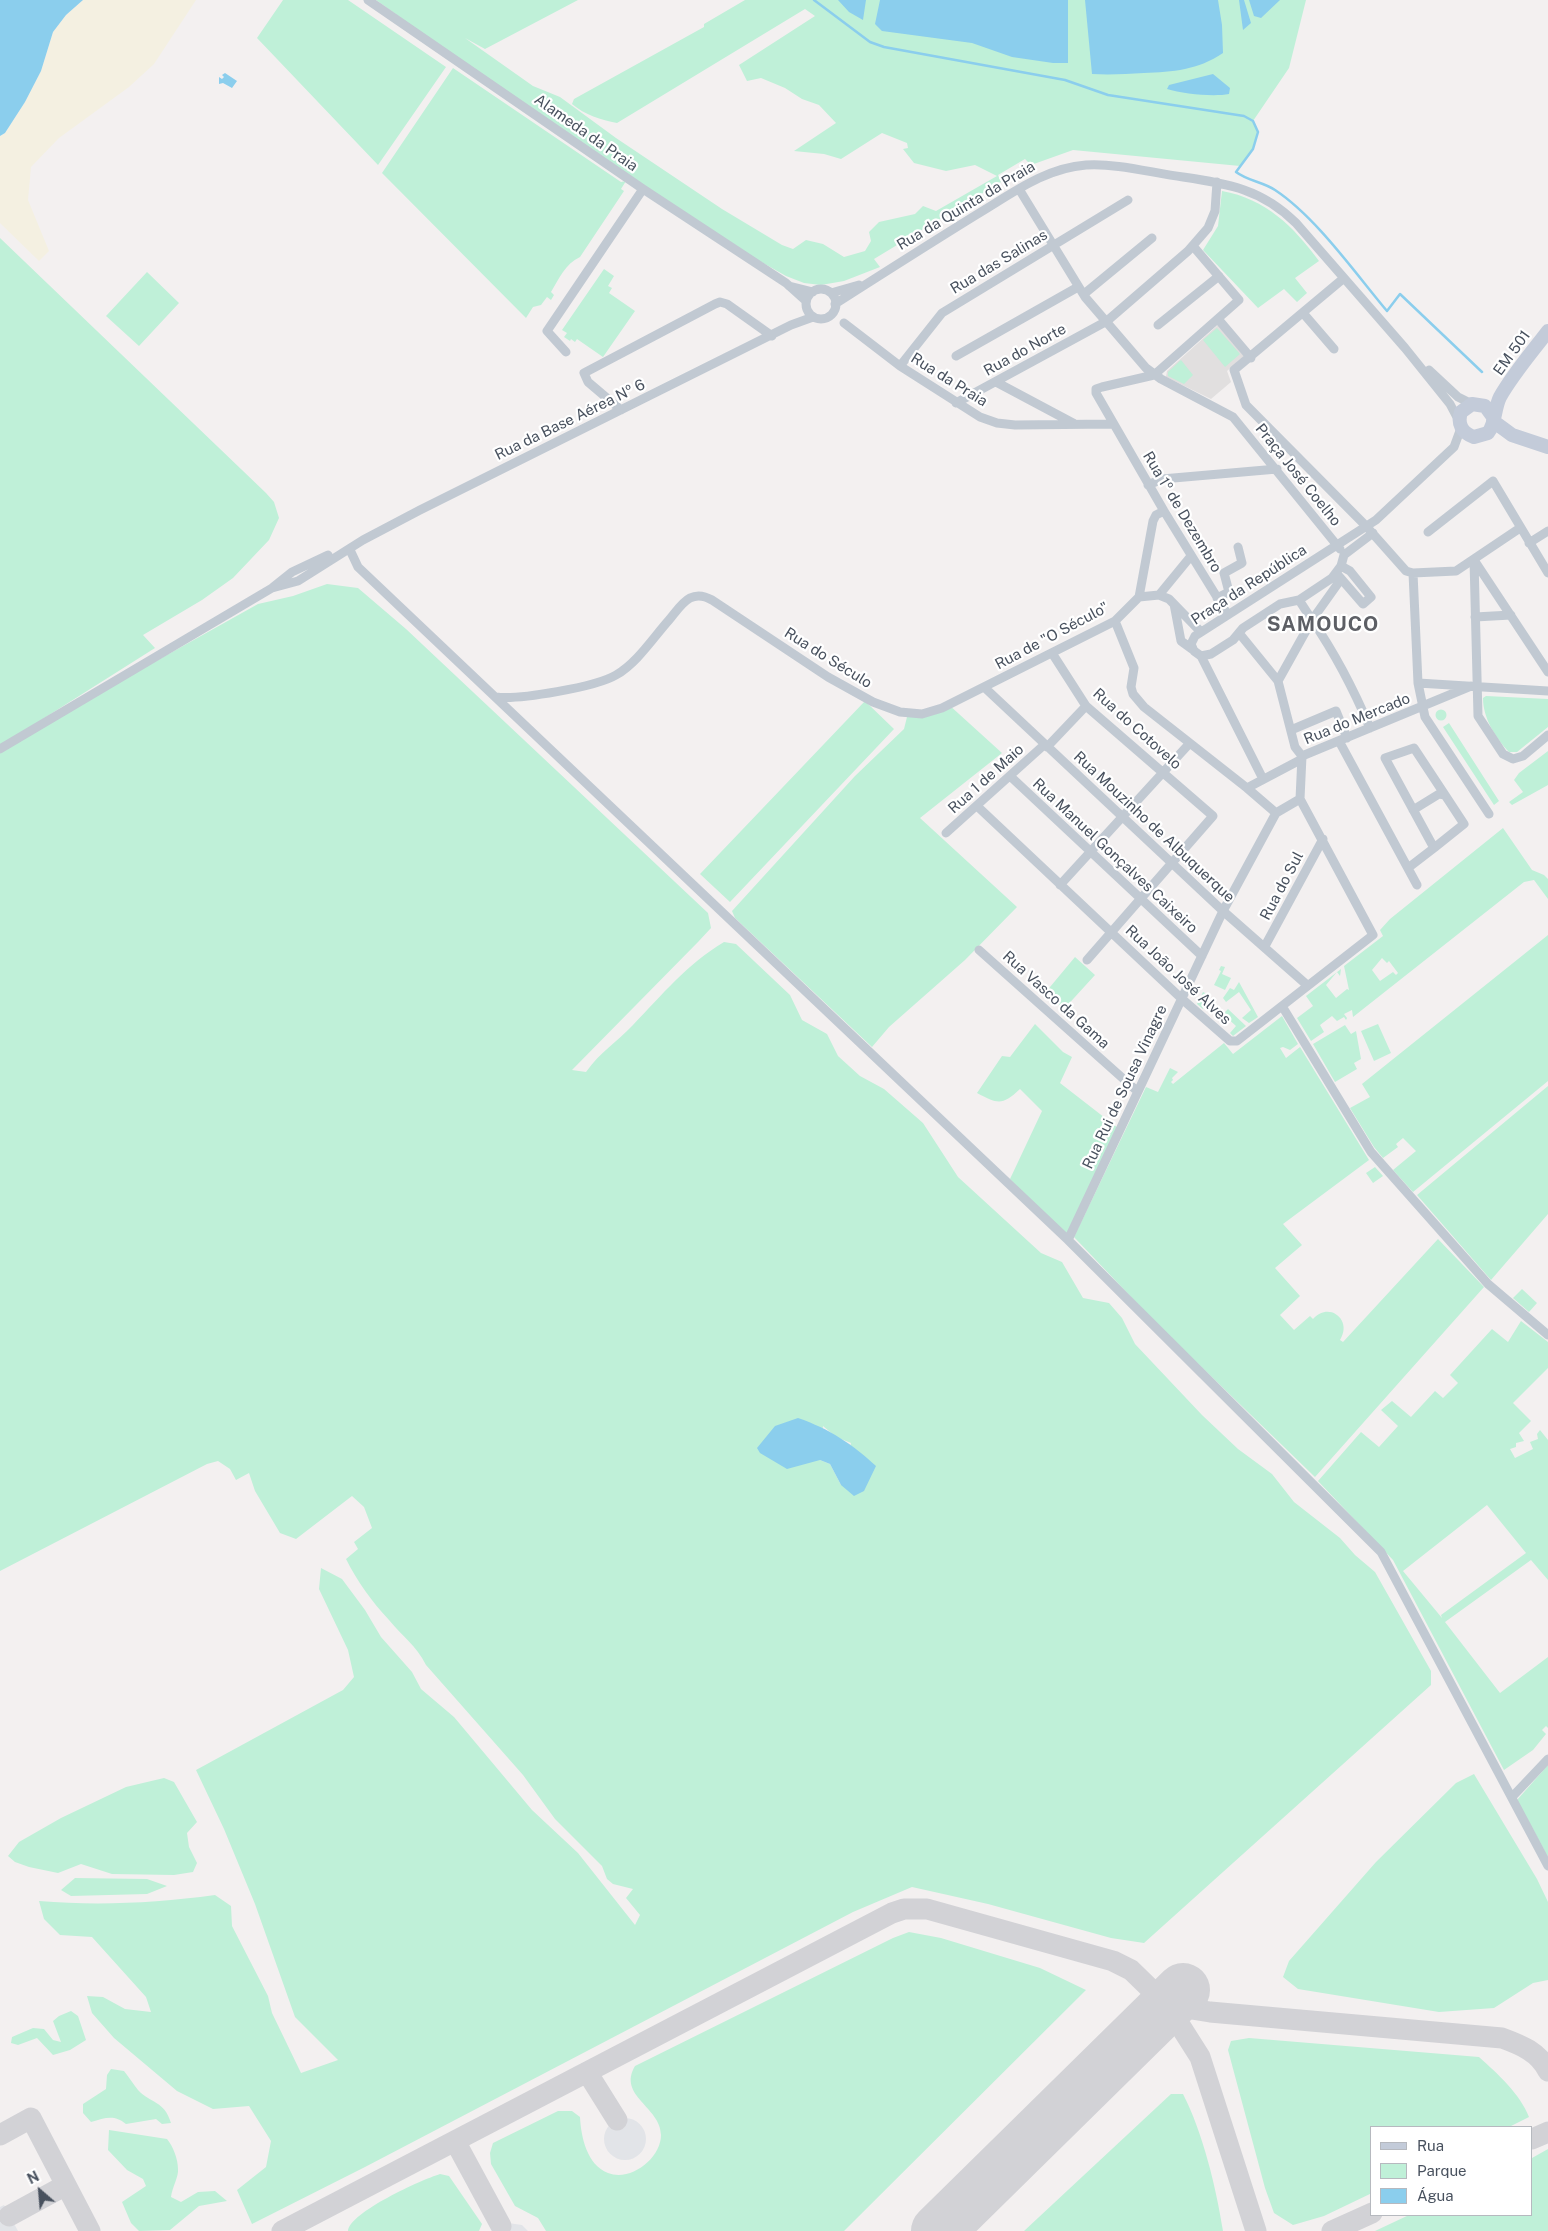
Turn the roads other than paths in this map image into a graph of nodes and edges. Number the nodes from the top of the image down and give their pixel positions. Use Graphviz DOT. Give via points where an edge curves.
graph roads {
  1 [pos="368,0"];
  2 [pos="1217,182"];
  3 [pos="643,189"];
  4 [pos="1019,189"];
  5 [pos="1128,200"];
  6 [pos="1152,238"];
  7 [pos="1053,245"];
  8 [pos="1193,246"];
  9 [pos="1219,276"];
  10 [pos="1344,278"];
  11 [pos="867,283"];
  12 [pos="789,286"];
  13 [pos="1081,291"];
  14 [pos="813,292"];
  15 [pos="830,293"];
  16 [pos="835,304"];
  17 [pos="807,305"];
  18 [pos="1303,314"];
  19 [pos="813,317"];
  20 [pos="1218,319"];
  21 [pos="1107,321"];
  22 [pos="844,323"];
  23 [pos="791,325"];
  24 [pos="1158,325"];
  25 [pos="1548,331"];
  26 [pos="772,336"];
  27 [pos="1405,348"];
  28 [pos="1334,349"];
  29 [pos="566,352"];
  30 [pos="956,356"];
  31 [pos="1251,358"];
  32 [pos="900,366"];
  33 [pos="1154,375"];
  34 [pos="996,382"];
  35 [pos="1502,394"];
  36 [pos="956,403"];
  37 [pos="1476,404"];
  38 [pos="1252,409"];
  39 [pos="621,410"];
  40 [pos="1493,419"];
  41 [pos="1238,422"];
  42 [pos="1073,424"];
  43 [pos="1112,424"];
  44 [pos="1460,425"];
  45 [pos="1512,435"];
  46 [pos="1484,436"];
  47 [pos="1548,445"];
  48 [pos="1277,469"];
  49 [pos="1148,485"];
  50 [pos="1164,511"];
  51 [pos="1520,528"];
  52 [pos="1370,529"];
  53 [pos="1548,531"];
  54 [pos="1428,532"];
  55 [pos="363,540"];
  56 [pos="1529,543"];
  57 [pos="1337,545"];
  58 [pos="1238,548"];
  59 [pos="350,550"];
  60 [pos="1344,555"];
  61 [pos="1191,556"];
  62 [pos="1474,560"];
  63 [pos="1339,570"];
  64 [pos="1413,573"];
  65 [pos="1548,573"];
  66 [pos="272,588"];
  67 [pos="1159,595"];
  68 [pos="1139,597"];
  69 [pos="1217,598"];
  70 [pos="1299,600"];
  71 [pos="1174,604"];
  72 [pos="1228,615"];
  73 [pos="1510,615"];
  74 [pos="1475,617"];
  75 [pos="1312,620"];
  76 [pos="1115,621"];
  77 [pos="1201,632"];
  78 [pos="1239,633"];
  79 [pos="1192,649"];
  80 [pos="1052,653"];
  81 [pos="1201,656"];
  82 [pos="1548,672"];
  83 [pos="1278,681"];
  84 [pos="1418,683"];
  85 [pos="984,687"];
  86 [pos="1474,687"];
  87 [pos="1548,691"];
  88 [pos="496,697"];
  89 [pos="520,697"];
  90 [pos="1086,706"];
  91 [pos="1423,707"];
  92 [pos="516,716"];
  93 [pos="1370,728"];
  94 [pos="1291,730"];
  95 [pos="1548,735"];
  96 [pos="1343,739"];
  97 [pos="1189,744"];
  98 [pos="1046,746"];
  99 [pos="0,749"];
  100 [pos="1302,758"];
  101 [pos="1164,772"];
  102 [pos="1010,776"];
  103 [pos="1263,779"];
  104 [pos="1248,788"];
  105 [pos="1445,795"];
  106 [pos="1300,799"];
  107 [pos="977,806"];
  108 [pos="1413,810"];
  109 [pos="1276,813"];
  110 [pos="1489,814"];
  111 [pos="1123,817"];
  112 [pos="946,833"];
  113 [pos="1323,839"];
  114 [pos="1434,848"];
  115 [pos="1091,852"];
  116 [pos="1172,863"];
  117 [pos="1408,868"];
  118 [pos="1060,885"];
  119 [pos="1417,885"];
  120 [pos="1140,899"];
  121 [pos="1223,911"];
  122 [pos="1111,932"];
  123 [pos="1266,946"];
  124 [pos="979,950"];
  125 [pos="1202,956"];
  126 [pos="1087,960"];
  127 [pos="1307,985"];
  128 [pos="1182,999"];
  129 [pos="1282,1006"];
  130 [pos="1137,1091"];
  131 [pos="1068,1240"];
  132 [pos="1548,1335"];
  133 [pos="1548,1759"];
  134 [pos="1512,1797"];
  135 [pos="1548,1866"];
  1 -- 3 [label="street, Alameda da Praia"];
  2 -- 4 [label="street, Rua da Quinta da Praia" via="1086,165 1048,174"];
  2 -- 8 [label="street, Rua do Norte" via="1215,211 1208,228"];
  2 -- 10 [label="street, Rua da Quinta da Praia" via="1250,191 1278,207"];
  3 -- 12 [label="street, Alameda da Praia"];
  3 -- 29 [label="street" via="547,331"];
  4 -- 7 [label="street"];
  4 -- 11 [label="street, Rua da Quinta da Praia"];
  5 -- 7 [label="street, Rua das Salinas"];
  6 -- 13 [label="street"];
  7 -- 13 [label="street"];
  7 -- 32 [label="street, Rua das Salinas" via="942,313"];
  8 -- 9 [label="street"];
  8 -- 21 [label="street, Rua do Norte"];
  9 -- 20 [label="street" via="1239,300"];
  9 -- 24 [label="street"];
  10 -- 18 [label="street"];
  10 -- 27 [label="street, Rua da Quinta da Praia"];
  11 -- 15 [label="street"];
  11 -- 16 [label="street, Rua da Quinta da Praia"];
  12 -- 14 [label="street"];
  12 -- 17 [label="street"];
  13 -- 21 [label="street"];
  13 -- 30 [label="street"];
  14 -- 15 [label="street" via="822,290"];
  14 -- 17 [label="street"];
  15 -- 16 [label="street"];
  16 -- 19 [label="street" via="826,318"];
  17 -- 19 [label="street"];
  17 -- 23 [label="street"];
  18 -- 28 [label="street"];
  18 -- 31 [label="street"];
  19 -- 23 [label="street"];
  20 -- 31 [label="street"];
  20 -- 33 [label="street"];
  21 -- 33 [label="street"];
  21 -- 34 [label="street, Rua do Norte"];
  22 -- 32 [label="street, Rua da Praia"];
  23 -- 26 [label="street, Rua da Base Aérea Nº 6"];
  25 -- 35 [label="main road, EM 501 / EM 501"];
  26 -- 39 [label="street, Rua da Base Aérea Nº 6"];
  26 -- 39 [label="street" via="727,304 715,304 584,373 588,382"];
  27 -- 37 [label="street, Rua da Quinta da Praia" via="1458,397"];
  27 -- 44 [label="street, Rua da Quinta da Praia" via="1450,404"];
  31 -- 38 [label="street, Praça José Coelho" via="1234,370 1246,405"];
  32 -- 36 [label="street, Rua da Praia"];
  33 -- 41 [label="street"];
  33 -- 43 [label="street, Rua 1º de Dezembro" via="1096,389"];
  34 -- 36 [label="street, Rua do Norte"];
  34 -- 42 [label="street"];
  35 -- 37 [label="main road, EM 501"];
  35 -- 40 [label="main road, EM 501"];
  36 -- 42 [label="street, Rua da Praia" via="997,423"];
  37 -- 40 [label="main road" via="1489,408"];
  37 -- 44 [label="main road, EM 501" via="1461,412"];
  38 -- 41 [label="street, Praça José Coelho"];
  38 -- 52 [label="street, Praça José Coelho"];
  39 -- 55 [label="street, Rua da Base Aérea Nº 6"];
  40 -- 45 [label="main road"];
  40 -- 46 [label="main road, EM 501" via="1491,430"];
  41 -- 48 [label="street, Praça José Coelho"];
  42 -- 43 [label="street, Rua da Praia"];
  43 -- 49 [label="street, Rua 1º de Dezembro"];
  44 -- 46 [label="main road" via="1468,436"];
  44 -- 52 [label="street" via="1459,438 1449,453"];
  45 -- 46 [label="main road"];
  45 -- 47 [label="main road"];
  48 -- 49 [label="street" via="1162,479"];
  48 -- 57 [label="street, Praça José Coelho"];
  49 -- 50 [label="street, Rua 1º de Dezembro"];
  50 -- 61 [label="street, Rua 1º de Dezembro"];
  50 -- 68 [label="street" via="1153,521"];
  51 -- 54 [label="street" via="1494,481"];
  51 -- 56 [label="street"];
  51 -- 62 [label="street"];
  52 -- 57 [label="street, Praça José Coelho"];
  52 -- 60 [label="street"];
  52 -- 64 [label="street" via="1403,568"];
  53 -- 56 [label="street"];
  55 -- 59 [label="street"];
  55 -- 66 [label="street" via="303,566"];
  56 -- 65 [label="street"];
  57 -- 60 [label="street"];
  57 -- 72 [label="street, Praça da República"];
  58 -- 69 [label="street" via="1242,562 1224,572 1229,592"];
  59 -- 66 [label="street" via="298,581"];
  59 -- 88 [label="street" via="358,567"];
  60 -- 63 [label="street"];
  61 -- 67 [label="street"];
  61 -- 69 [label="street, Rua 1º de Dezembro"];
  62 -- 64 [label="street" via="1456,571"];
  62 -- 73 [label="street"];
  62 -- 74 [label="street"];
  63 -- 70 [label="street"];
  63 -- 75 [label="street" via="1339,582"];
  64 -- 84 [label="street"];
  66 -- 99 [label="street"];
  67 -- 68 [label="street"];
  67 -- 71 [label="street" via="1169,598"];
  68 -- 76 [label="street, Rua de \"O Século\""];
  69 -- 72 [label="street, Rua 1º de Dezembro"];
  70 -- 75 [label="street"];
  70 -- 78 [label="street" via="1280,604"];
  71 -- 77 [label="street"];
  71 -- 79 [label="street" via="1181,641"];
  72 -- 77 [label="street, Praça da República"];
  73 -- 74 [label="street"];
  73 -- 82 [label="street"];
  74 -- 86 [label="street"];
  75 -- 83 [label="street"];
  75 -- 93 [label="street" via="1333,650"];
  76 -- 80 [label="street, Rua de \"O Século\""];
  76 -- 97 [label="street" via="1134,668 1133,694 1144,708"];
  77 -- 79 [label="street, Praça da República" via="1192,640"];
  78 -- 81 [label="street" via="1211,654"];
  78 -- 83 [label="street"];
  79 -- 81 [label="street, Praça da República"];
  80 -- 85 [label="street, Rua de \"O Século\""];
  80 -- 90 [label="street, Rua do Cotovelo"];
  81 -- 103 [label="street"];
  83 -- 94 [label="street"];
  84 -- 86 [label="street"];
  84 -- 91 [label="street"];
  85 -- 89 [label="street, Rua do Século" via="922,714 900,712 828,677 708,597 693,597 615,676 599,683"];
  85 -- 98 [label="street, Rua Mouzinho de Albuquerque"];
  86 -- 87 [label="street"];
  86 -- 91 [label="street, Rua do Mercado"];
  86 -- 95 [label="street" via="1478,716 1503,754 1513,760"];
  88 -- 89 [label="street, Rua do Século"];
  88 -- 92 [label="street"];
  89 -- 92 [label="street"];
  90 -- 98 [label="street, Rua 1 de Maio"];
  90 -- 101 [label="street, Rua do Cotovelo"];
  91 -- 93 [label="street, Rua do Mercado"];
  91 -- 110 [label="street" via="1434,732"];
  92 -- 131 [label="street"];
  93 -- 96 [label="street, Rua do Mercado"];
  94 -- 96 [label="street" via="1336,711"];
  94 -- 100 [label="street"];
  96 -- 100 [label="street, Rua do Mercado"];
  96 -- 117 [label="street"];
  97 -- 101 [label="street"];
  97 -- 104 [label="street"];
  98 -- 102 [label="street, Rua 1 de Maio"];
  98 -- 111 [label="street, Rua Mouzinho de Albuquerque"];
  100 -- 103 [label="street, Rua do Mercado"];
  100 -- 106 [label="street"];
  101 -- 111 [label="street"];
  101 -- 116 [label="street, Rua do Cotovelo" via="1214,816"];
  102 -- 107 [label="street, Rua 1 de Maio"];
  102 -- 115 [label="street, Rua Manuel Gonçalves Caixeiro"];
  103 -- 104 [label="street, Rua do Mercado"];
  104 -- 109 [label="street"];
  105 -- 108 [label="street" via="1440,794"];
  105 -- 108 [label="street" via="1414,748 1385,758"];
  105 -- 114 [label="street" via="1464,824"];
  106 -- 109 [label="street"];
  106 -- 113 [label="street"];
  107 -- 112 [label="street, Rua 1 de Maio"];
  107 -- 118 [label="street, Rua João José Alves"];
  108 -- 114 [label="street"];
  109 -- 121 [label="street, Rua Rui de Sousa Vinagre"];
  111 -- 115 [label="street"];
  111 -- 116 [label="street, Rua Mouzinho de Albuquerque"];
  113 -- 123 [label="street, Rua do Sul"];
  113 -- 127 [label="street, Rua João José Alves" via="1373,935"];
  114 -- 117 [label="street"];
  115 -- 118 [label="street"];
  115 -- 120 [label="street, Rua Manuel Gonçalves Caixeiro"];
  116 -- 120 [label="street"];
  116 -- 121 [label="street, Rua Mouzinho de Albuquerque"];
  117 -- 119 [label="street"];
  118 -- 122 [label="street, Rua João José Alves"];
  120 -- 122 [label="street"];
  120 -- 125 [label="street, Rua Manuel Gonçalves Caixeiro"];
  121 -- 123 [label="street, Rua Mouzinho de Albuquerque"];
  121 -- 125 [label="street, Rua Rui de Sousa Vinagre"];
  122 -- 126 [label="street"];
  122 -- 128 [label="street, Rua João José Alves"];
  123 -- 127 [label="street, Rua Mouzinho de Albuquerque"];
  124 -- 130 [label="street, Rua Vasco da Gama"];
  125 -- 128 [label="street, Rua Rui de Sousa Vinagre"];
  127 -- 129 [label="street, Rua João José Alves"];
  128 -- 129 [label="street, Rua João José Alves" via="1230,1041 1237,1041"];
  128 -- 130 [label="street, Rua Rui de Sousa Vinagre"];
  129 -- 132 [label="street" via="1371,1152 1488,1284"];
  130 -- 131 [label="street, Rua Rui de Sousa Vinagre"];
  131 -- 134 [label="street" via="1381,1552"];
  133 -- 134 [label="street"];
  134 -- 135 [label="street"];
}
